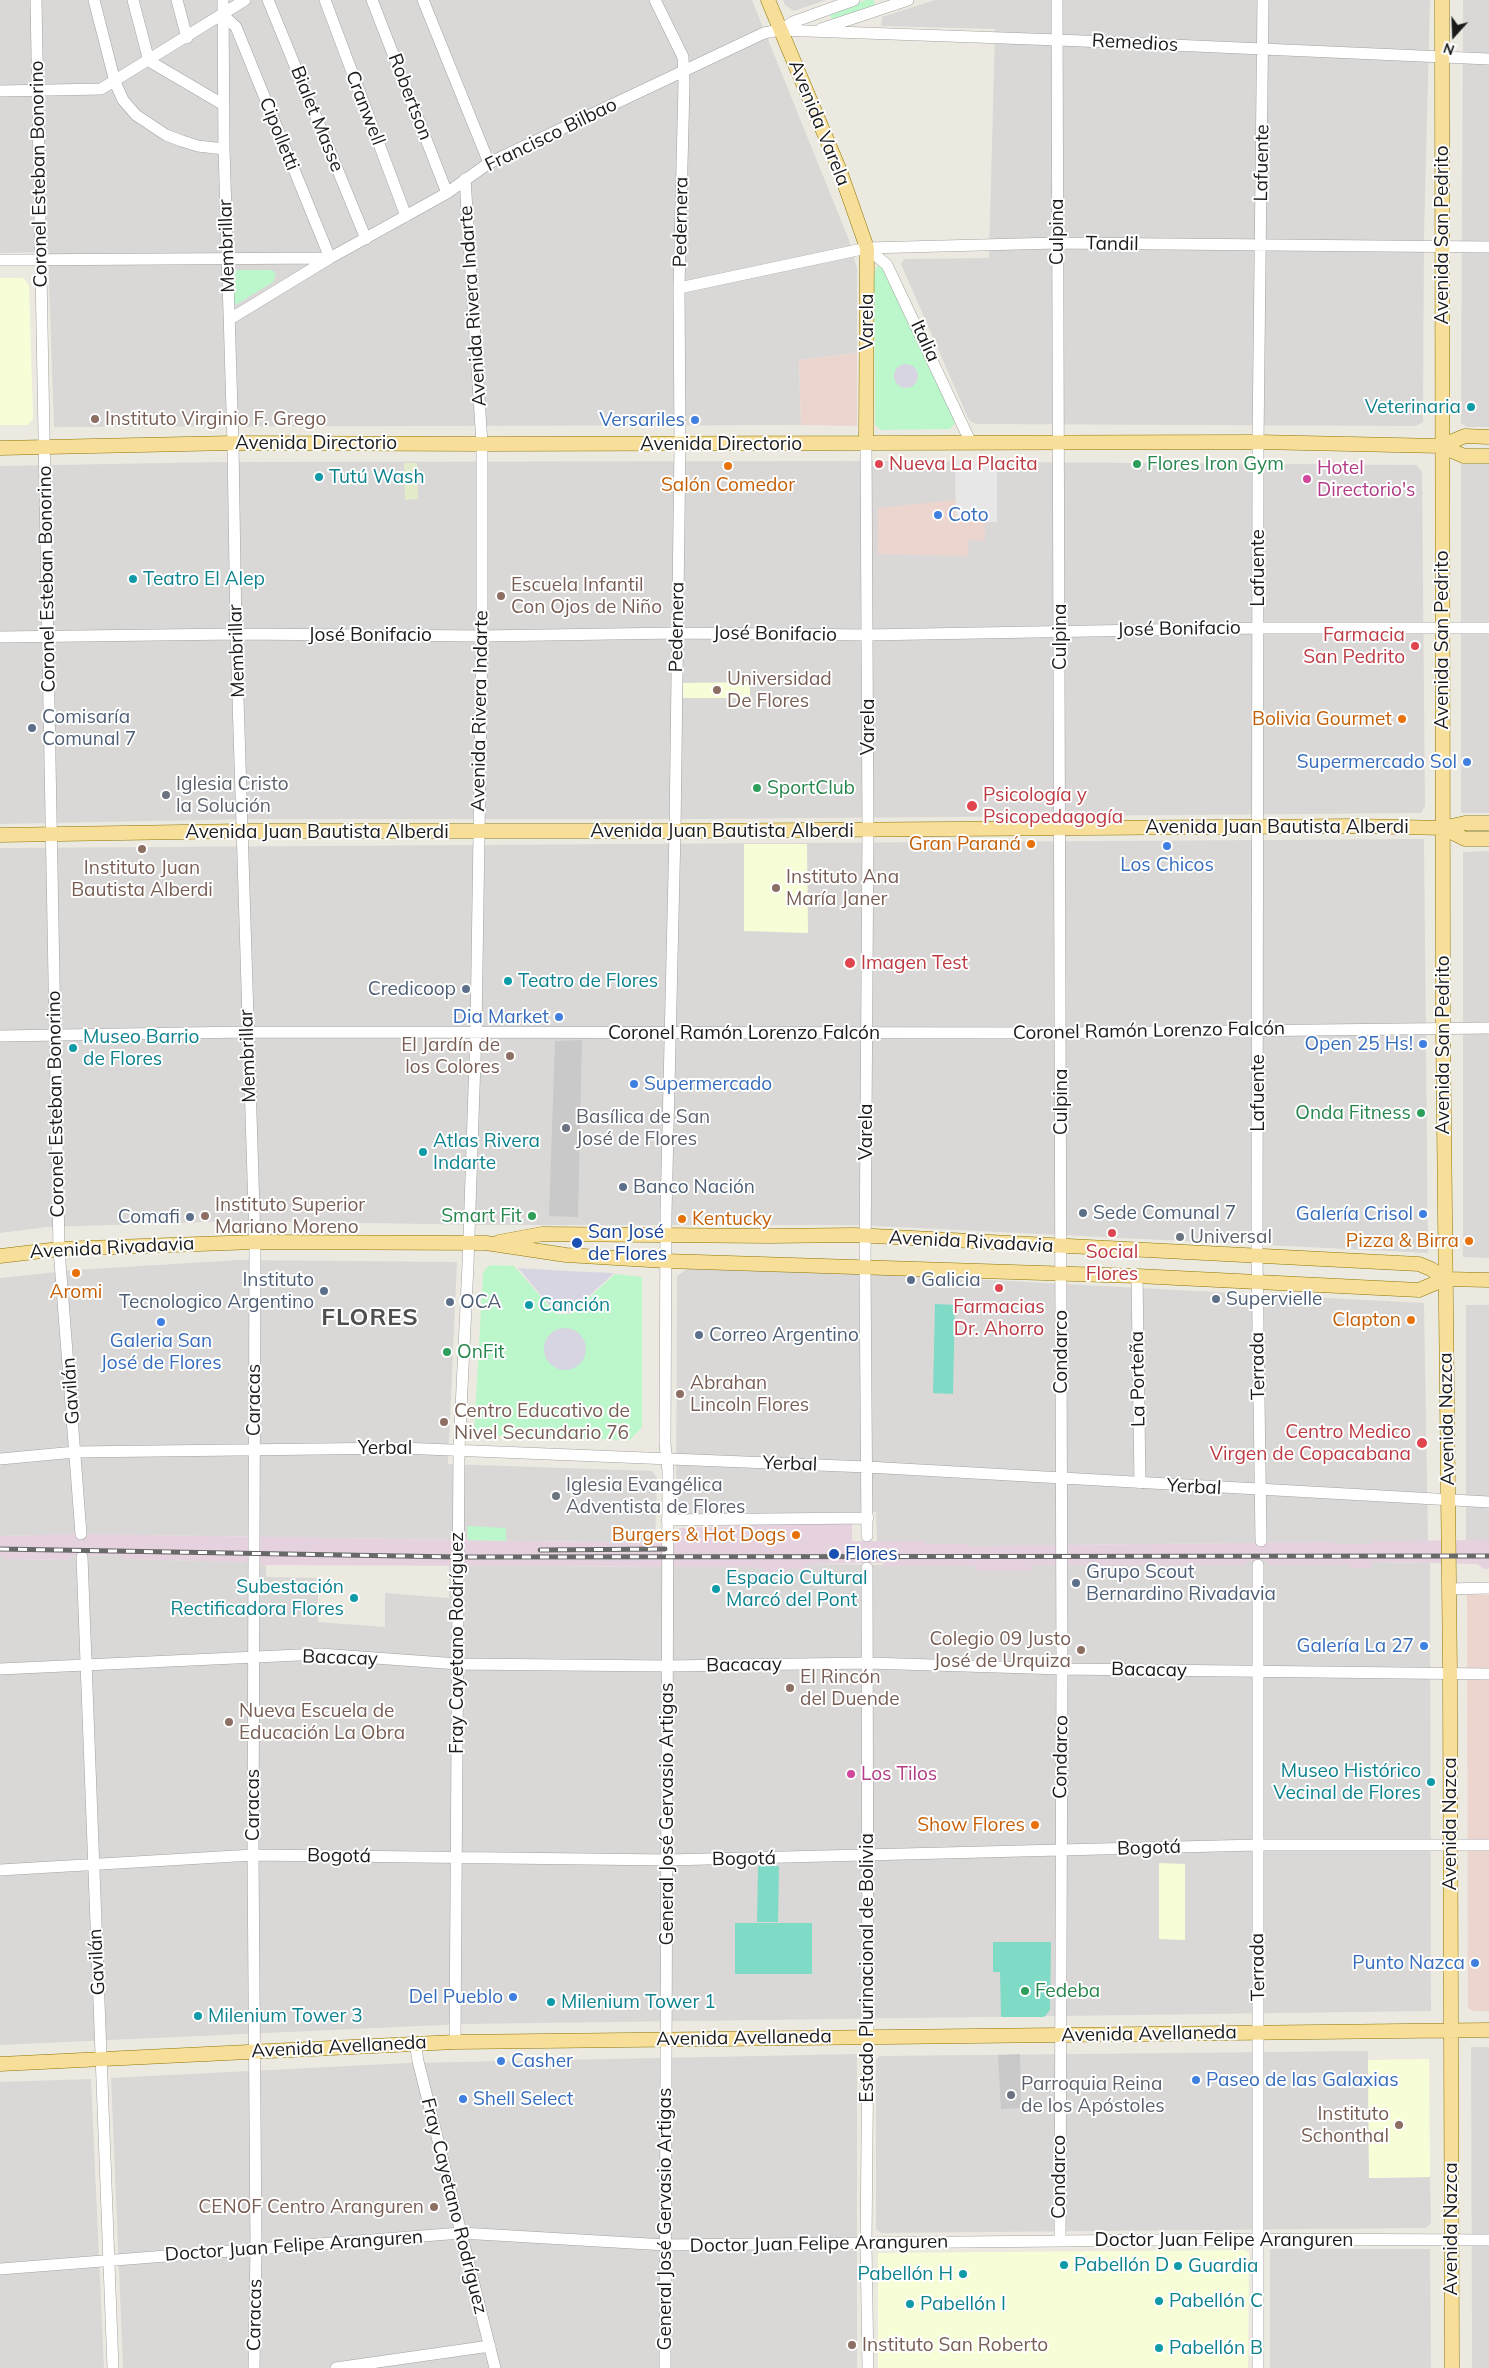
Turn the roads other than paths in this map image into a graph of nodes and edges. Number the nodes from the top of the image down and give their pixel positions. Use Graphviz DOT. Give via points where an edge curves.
graph roads {
  1 [pos="36,0"];
  2 [pos="94,0"];
  3 [pos="133,0"];
  4 [pos="177,0"];
  5 [pos="223,0"];
  6 [pos="245,0"];
  7 [pos="268,0"];
  8 [pos="325,0"];
  9 [pos="372,0"];
  10 [pos="423,0"];
  11 [pos="655,0"];
  12 [pos="768,0"];
  13 [pos="854,0"];
  14 [pos="908,0"];
  15 [pos="1057,0"];
  16 [pos="1263,0"];
  17 [pos="1442,0"];
  18 [pos="222,14"];
  19 [pos="780,30"];
  20 [pos="812,32"];
  21 [pos="187,38"];
  22 [pos="1059,40"];
  23 [pos="1264,49"];
  24 [pos="1443,57"];
  25 [pos="1489,59"];
  26 [pos="149,61"];
  27 [pos="684,70"];
  28 [pos="115,82"];
  29 [pos="37,90"];
  30 [pos="0,91"];
  31 [pos="224,105"];
  32 [pos="224,150"];
  33 [pos="489,163"];
  34 [pos="465,179"];
  35 [pos="447,193"];
  36 [pos="406,216"];
  37 [pos="366,239"];
  38 [pos="1057,243"];
  39 [pos="1261,246"];
  40 [pos="1442,247"];
  41 [pos="1489,247"];
  42 [pos="867,248"];
  43 [pos="330,258"];
  44 [pos="227,259"];
  45 [pos="0,260"];
  46 [pos="40,260"];
  47 [pos="680,288"];
  48 [pos="230,319"];
  49 [pos="1489,437"];
  50 [pos="1258,442"];
  51 [pos="233,443"];
  52 [pos="866,443"];
  53 [pos="970,443"];
  54 [pos="1060,443"];
  55 [pos="482,444"];
  56 [pos="680,444"];
  57 [pos="1441,446"];
  58 [pos="45,447"];
  59 [pos="0,448"];
  60 [pos="1489,456"];
  61 [pos="1259,628"];
  62 [pos="1489,628"];
  63 [pos="1442,630"];
  64 [pos="1060,631"];
  65 [pos="676,633"];
  66 [pos="236,634"];
  67 [pos="867,635"];
  68 [pos="48,636"];
  69 [pos="482,636"];
  70 [pos="0,637"];
  71 [pos="1489,823"];
  72 [pos="1259,827"];
  73 [pos="1443,828"];
  74 [pos="1060,829"];
  75 [pos="868,830"];
  76 [pos="243,831"];
  77 [pos="477,831"];
  78 [pos="675,831"];
  79 [pos="53,834"];
  80 [pos="0,835"];
  81 [pos="1489,840"];
  82 [pos="1443,1028"];
  83 [pos="1489,1028"];
  84 [pos="1258,1030"];
  85 [pos="247,1032"];
  86 [pos="476,1032"];
  87 [pos="671,1033"];
  88 [pos="866,1033"];
  89 [pos="1061,1033"];
  90 [pos="54,1034"];
  91 [pos="0,1036"];
  92 [pos="666,1235"];
  93 [pos="866,1236"];
  94 [pos="255,1242"];
  95 [pos="469,1243"];
  96 [pos="493,1244"];
  97 [pos="1061,1246"];
  98 [pos="59,1249"];
  99 [pos="0,1256"];
  100 [pos="1257,1256"];
  101 [pos="666,1261"];
  102 [pos="865,1266"];
  103 [pos="1062,1274"];
  104 [pos="1137,1276"];
  105 [pos="1445,1279"];
  106 [pos="1489,1280"];
  107 [pos="1257,1282"];
  108 [pos="253,1449"];
  109 [pos="458,1450"];
  110 [pos="75,1452"];
  111 [pos="0,1459"];
  112 [pos="666,1459"];
  113 [pos="867,1467"];
  114 [pos="1060,1480"];
  115 [pos="1140,1483"];
  116 [pos="1260,1490"];
  117 [pos="1448,1500"];
  118 [pos="1489,1502"];
  119 [pos="868,1518"];
  120 [pos="667,1520"];
  121 [pos="81,1534"];
  122 [pos="867,1536"];
  123 [pos="1261,1541"];
  124 [pos="82,1557"];
  125 [pos="1258,1566"];
  126 [pos="867,1568"];
  127 [pos="1489,1588"];
  128 [pos="1448,1589"];
  129 [pos="254,1659"];
  130 [pos="868,1663"];
  131 [pos="86,1664"];
  132 [pos="458,1664"];
  133 [pos="667,1666"];
  134 [pos="0,1668"];
  135 [pos="1062,1670"];
  136 [pos="1259,1672"];
  137 [pos="1450,1673"];
  138 [pos="1489,1674"];
  139 [pos="1257,1845"];
  140 [pos="1450,1845"];
  141 [pos="1489,1845"];
  142 [pos="1060,1851"];
  143 [pos="253,1855"];
  144 [pos="456,1857"];
  145 [pos="866,1857"];
  146 [pos="668,1860"];
  147 [pos="93,1864"];
  148 [pos="0,1870"];
  149 [pos="1450,2030"];
  150 [pos="1489,2030"];
  151 [pos="1259,2033"];
  152 [pos="1059,2035"];
  153 [pos="868,2036"];
  154 [pos="666,2039"];
  155 [pos="455,2042"];
  156 [pos="415,2043"];
  157 [pos="254,2051"];
  158 [pos="101,2059"];
  159 [pos="0,2064"];
  160 [pos="461,2233"];
  161 [pos="1259,2239"];
  162 [pos="1451,2239"];
  163 [pos="1489,2240"];
  164 [pos="1060,2241"];
  165 [pos="866,2244"];
  166 [pos="666,2245"];
  167 [pos="256,2248"];
  168 [pos="110,2260"];
  169 [pos="0,2270"];
  170 [pos="490,2346"];
  171 [pos="404,2363"];
  172 [pos="113,2368"];
  173 [pos="254,2368"];
  174 [pos="336,2368"];
  175 [pos="495,2368"];
  176 [pos="665,2368"];
  177 [pos="868,2368"];
  178 [pos="1258,2368"];
  179 [pos="1452,2368"];
  1 -- 29 [label="street, Coronel Esteban Bonorino"];
  2 -- 28 [label="street"];
  3 -- 26 [label="street"];
  4 -- 21 [label="street"];
  5 -- 18 [label="street, Membrillar"];
  6 -- 18 [label="street"];
  7 -- 37 [label="street, Bialet Masse"];
  8 -- 36 [label="street, Cranwell"];
  9 -- 35 [label="street, Robertson"];
  10 -- 33 [label="street"];
  11 -- 27 [label="street, Pedernera" via="683,56"];
  12 -- 19 [label="main road, Avenida Varela"];
  13 -- 19 [label="street" via="793,22"];
  14 -- 20 [label="street"];
  15 -- 22 [label="street, Culpina"];
  16 -- 23 [label="street, Lafuente"];
  17 -- 24 [label="main road, Avenida San Pedrito"];
  18 -- 21 [label="street"];
  18 -- 31 [label="street, Membrillar"];
  18 -- 43 [label="street, Cipolletti" via="236,27"];
  19 -- 20 [label="street, Remedios"];
  19 -- 27 [label="street, Francisco Bilbao" via="764,33"];
  19 -- 42 [label="main road, Avenida Varela" via="840,171"];
  20 -- 22 [label="street, Remedios"];
  21 -- 26 [label="street"];
  22 -- 23 [label="street, Remedios"];
  22 -- 38 [label="street, Culpina"];
  23 -- 24 [label="street, Remedios"];
  23 -- 39 [label="street, Lafuente"];
  24 -- 25 [label="street, Remedios"];
  24 -- 40 [label="main road, Avenida San Pedrito"];
  26 -- 28 [label="street"];
  26 -- 31 [label="street"];
  27 -- 33 [label="street, Francisco Bilbao"];
  27 -- 47 [label="street, Pedernera"];
  28 -- 29 [label="street" via="101,89"];
  28 -- 32 [label="street" via="123,100 136,115 158,130 198,146"];
  29 -- 30 [label="street"];
  29 -- 46 [label="street, Coronel Esteban Bonorino"];
  31 -- 32 [label="street, Membrillar"];
  32 -- 44 [label="street, Membrillar"];
  33 -- 34 [label="street, Francisco Bilbao"];
  34 -- 35 [label="street, Francisco Bilbao"];
  34 -- 55 [label="street, Avenida Rivera Indarte"];
  35 -- 36 [label="street, Francisco Bilbao"];
  36 -- 37 [label="street, Francisco Bilbao"];
  37 -- 43 [label="street, Francisco Bilbao"];
  38 -- 39 [label="street, Tandil"];
  38 -- 42 [label="street, Tandil"];
  38 -- 54 [label="street, Culpina"];
  39 -- 40 [label="street, Tandil"];
  39 -- 50 [label="street, Lafuente"];
  40 -- 41 [label="street, Tandil"];
  40 -- 57 [label="main road, Avenida San Pedrito"];
  42 -- 47 [label="street, Tandil"];
  42 -- 52 [label="main road, Varela"];
  42 -- 53 [label="street, Italia" via="887,265"];
  43 -- 44 [label="street, Francisco Bilbao"];
  43 -- 48 [label="street, Francisco Bilbao"];
  44 -- 46 [label="street, Francisco Bilbao"];
  44 -- 48 [label="street, Membrillar"];
  45 -- 46 [label="street, Francisco Bilbao"];
  46 -- 58 [label="street, Coronel Esteban Bonorino"];
  47 -- 56 [label="street, Pedernera"];
  48 -- 51 [label="street, Membrillar"];
  49 -- 57 [label="main road, Avenida Directorio" via="1465,436"];
  50 -- 54 [label="main road, Avenida Directorio"];
  50 -- 57 [label="main road, Avenida Directorio"];
  50 -- 61 [label="street, Lafuente"];
  51 -- 55 [label="main road, Avenida Directorio"];
  51 -- 58 [label="main road, Avenida Directorio"];
  51 -- 66 [label="street, Membrillar"];
  52 -- 53 [label="main road, Avenida Directorio"];
  52 -- 56 [label="main road, Avenida Directorio"];
  52 -- 67 [label="street, Varela"];
  53 -- 54 [label="main road, Avenida Directorio"];
  54 -- 64 [label="street, Culpina"];
  55 -- 56 [label="main road, Avenida Directorio"];
  55 -- 69 [label="street, Avenida Rivera Indarte"];
  56 -- 65 [label="street, Pedernera"];
  57 -- 60 [label="main road, Avenida Directorio" via="1464,456"];
  57 -- 63 [label="main road, Avenida San Pedrito"];
  58 -- 59 [label="main road, Avenida Directorio"];
  58 -- 68 [label="street, Coronel Esteban Bonorino"];
  61 -- 63 [label="street, José Bonifacio"];
  61 -- 64 [label="street, José Bonifacio"];
  61 -- 72 [label="street, Lafuente"];
  62 -- 63 [label="street, José Bonifacio"];
  63 -- 73 [label="main road, Avenida San Pedrito"];
  64 -- 67 [label="street, José Bonifacio"];
  64 -- 74 [label="street, Culpina"];
  65 -- 67 [label="street, José Bonifacio"];
  65 -- 69 [label="street, José Bonifacio"];
  65 -- 78 [label="street, Pedernera"];
  66 -- 68 [label="street, José Bonifacio"];
  66 -- 69 [label="street, José Bonifacio"];
  66 -- 76 [label="street, Membrillar"];
  67 -- 75 [label="street, Varela"];
  68 -- 70 [label="street, José Bonifacio"];
  68 -- 79 [label="street, Coronel Esteban Bonorino"];
  69 -- 77 [label="street, Avenida Rivera Indarte"];
  71 -- 73 [label="main road, Avenida Juan Bautista Alberdi" via="1465,823"];
  72 -- 73 [label="main road, Avenida Juan Bautista Alberdi"];
  72 -- 74 [label="main road, Avenida Juan Bautista Alberdi"];
  72 -- 84 [label="street, Lafuente"];
  73 -- 81 [label="main road, Avenida Juan Bautista Alberdi" via="1465,840"];
  73 -- 82 [label="main road, Avenida San Pedrito"];
  74 -- 75 [label="main road, Avenida Juan Bautista Alberdi"];
  74 -- 89 [label="street, Culpina"];
  75 -- 78 [label="main road, Avenida Juan Bautista Alberdi"];
  75 -- 88 [label="street, Varela"];
  76 -- 77 [label="main road, Avenida Juan Bautista Alberdi"];
  76 -- 79 [label="main road, Avenida Juan Bautista Alberdi"];
  76 -- 85 [label="street, Membrillar"];
  77 -- 78 [label="main road, Avenida Juan Bautista Alberdi"];
  77 -- 86 [label="street, Avenida Rivera Indarte"];
  78 -- 87 [label="street, Pedernera"];
  79 -- 80 [label="main road, Avenida Juan Bautista Alberdi"];
  79 -- 90 [label="street, Coronel Esteban Bonorino"];
  82 -- 83 [label="street, Coronel Ramón Lorenzo Falcón"];
  82 -- 84 [label="street, Coronel Ramón Lorenzo Falcón"];
  82 -- 105 [label="main road, Avenida San Pedrito"];
  84 -- 89 [label="street, Coronel Ramón Lorenzo Falcón"];
  84 -- 100 [label="street, Lafuente"];
  85 -- 86 [label="street, Coronel Ramón Lorenzo Falcón"];
  85 -- 90 [label="street, Coronel Ramón Lorenzo Falcón"];
  85 -- 94 [label="street, Membrillar"];
  86 -- 87 [label="street, Coronel Ramón Lorenzo Falcón"];
  86 -- 95 [label="street, Avenida Rivera Indarte"];
  87 -- 88 [label="street, Coronel Ramón Lorenzo Falcón"];
  87 -- 92 [label="street, Pedernera"];
  88 -- 89 [label="street, Coronel Ramón Lorenzo Falcón"];
  88 -- 93 [label="street, Varela"];
  89 -- 97 [label="street, Culpina"];
  90 -- 91 [label="street, Coronel Ramón Lorenzo Falcón"];
  90 -- 98 [label="street, Coronel Esteban Bonorino"];
  92 -- 93 [label="main road, Avenida Rivadavia"];
  92 -- 96 [label="main road, Avenida Rivadavia" via="542,1234"];
  92 -- 101 [label="street, Pedernera"];
  93 -- 97 [label="main road, Avenida Rivadavia"];
  93 -- 102 [label="street, Varela"];
  94 -- 95 [label="main road, Avenida Rivadavia"];
  94 -- 98 [label="main road, Avenida Rivadavia"];
  94 -- 108 [label="street, Caracas"];
  95 -- 96 [label="main road, Avenida Rivadavia"];
  95 -- 109 [label="street, Fray Cayetano Rodríguez"];
  96 -- 101 [label="main road, Avenida Rivadavia" via="536,1252"];
  97 -- 100 [label="main road, Avenida Rivadavia"];
  97 -- 103 [label="street, Culpina"];
  98 -- 99 [label="main road, Avenida Rivadavia"];
  98 -- 110 [label="street, Gavilán"];
  100 -- 105 [label="main road, Avenida Rivadavia" via="1419,1264"];
  100 -- 107 [label="street, Lafuente"];
  101 -- 102 [label="main road, Avenida Rivadavia"];
  101 -- 112 [label="street, General José Gervasio Artigas"];
  102 -- 103 [label="main road, Avenida Rivadavia"];
  102 -- 113 [label="street"];
  103 -- 104 [label="main road, Avenida Rivadavia"];
  103 -- 114 [label="street, Condarco"];
  104 -- 107 [label="main road, Avenida Rivadavia"];
  104 -- 115 [label="street, La Porteña"];
  105 -- 106 [label="main road, Avenida Rivadavia"];
  105 -- 107 [label="main road, Avenida Rivadavia" via="1419,1290"];
  105 -- 117 [label="main road, Avenida Nazca"];
  107 -- 116 [label="street, Terrada"];
  108 -- 109 [label="street, Yerbal"];
  108 -- 110 [label="street, Yerbal"];
  108 -- 129 [label="street, Caracas"];
  109 -- 112 [label="street, Yerbal"];
  109 -- 132 [label="street, Fray Cayetano Rodríguez"];
  110 -- 111 [label="street, Yerbal"];
  110 -- 121 [label="street, Gavilán"];
  112 -- 113 [label="street, Yerbal"];
  112 -- 120 [label="street, General José Gervasio Artigas"];
  113 -- 114 [label="street, Yerbal"];
  113 -- 119 [label="street"];
  114 -- 115 [label="street, Yerbal"];
  114 -- 135 [label="street, Condarco"];
  115 -- 116 [label="street, Yerbal"];
  116 -- 117 [label="street, Yerbal"];
  116 -- 123 [label="street, Terrada"];
  117 -- 118 [label="street, Yerbal"];
  117 -- 128 [label="main road, Avenida Nazca"];
  119 -- 120 [label="street"];
  119 -- 122 [label="street"];
  120 -- 133 [label="street, General José Gervasio Artigas"];
  124 -- 131 [label="street, Gavilán"];
  125 -- 136 [label="street, Terrada"];
  126 -- 130 [label="street, Estado Plurinacional de Bolivia"];
  127 -- 128 [label="street"];
  128 -- 137 [label="main road, Avenida Nazca"];
  129 -- 131 [label="street, Bacacay"];
  129 -- 132 [label="street, Bacacay" via="320,1654"];
  129 -- 143 [label="street, Caracas"];
  130 -- 133 [label="street, Bacacay"];
  130 -- 135 [label="street, Bacacay"];
  130 -- 145 [label="street, Estado Plurinacional de Bolivia"];
  131 -- 134 [label="street, Bacacay"];
  131 -- 147 [label="street, Gavilán"];
  132 -- 133 [label="street, Bacacay"];
  132 -- 144 [label="street, Fray Cayetano Rodríguez"];
  133 -- 146 [label="street, General José Gervasio Artigas"];
  135 -- 136 [label="street, Bacacay"];
  135 -- 142 [label="street, Condarco"];
  136 -- 137 [label="street, Bacacay"];
  136 -- 139 [label="street, Terrada"];
  137 -- 138 [label="street, Bacacay"];
  137 -- 140 [label="main road, Avenida Nazca"];
  139 -- 140 [label="street, Bogotá"];
  139 -- 142 [label="street, Bogotá"];
  139 -- 151 [label="street, Terrada"];
  140 -- 141 [label="street, Bogotá"];
  140 -- 149 [label="main road, Avenida Nazca"];
  142 -- 145 [label="street, Bogotá"];
  142 -- 152 [label="street, Condarco"];
  143 -- 144 [label="street, Bogotá"];
  143 -- 147 [label="street, Bogotá"];
  143 -- 157 [label="street, Caracas"];
  144 -- 146 [label="street, Bogotá"];
  144 -- 155 [label="street, Fray Cayetano Rodríguez"];
  145 -- 146 [label="street, Bogotá"];
  145 -- 153 [label="street, Estado Plurinacional de Bolivia"];
  146 -- 154 [label="street, General José Gervasio Artigas"];
  147 -- 148 [label="street, Bogotá"];
  147 -- 158 [label="street, Gavilán"];
  149 -- 150 [label="main road, Avenida Avellaneda"];
  149 -- 151 [label="main road, Avenida Avellaneda"];
  149 -- 162 [label="main road, Avenida Nazca"];
  151 -- 152 [label="main road, Avenida Avellaneda"];
  151 -- 161 [label="street, Terrada"];
  152 -- 153 [label="main road, Avenida Avellaneda"];
  152 -- 164 [label="street, Condarco"];
  153 -- 154 [label="main road, Avenida Avellaneda"];
  153 -- 165 [label="street, Estado Plurinacional de Bolivia"];
  154 -- 155 [label="main road, Avenida Avellaneda"];
  154 -- 166 [label="street, General José Gervasio Artigas"];
  155 -- 156 [label="main road, Avenida Avellaneda"];
  156 -- 157 [label="main road, Avenida Avellaneda"];
  156 -- 160 [label="street, Fray Cayetano Rodríguez"];
  157 -- 158 [label="main road, Avenida Avellaneda"];
  157 -- 167 [label="street, Caracas"];
  158 -- 159 [label="main road, Avenida Avellaneda"];
  158 -- 168 [label="street, Gavilán"];
  160 -- 166 [label="street, Doctor Juan Felipe Aranguren"];
  160 -- 167 [label="street, Doctor Juan Felipe Aranguren"];
  160 -- 170 [label="street, Fray Cayetano Rodríguez"];
  161 -- 162 [label="street, Doctor Juan Felipe Aranguren"];
  161 -- 164 [label="street, Doctor Juan Felipe Aranguren"];
  161 -- 178 [label="street, Terrada"];
  162 -- 163 [label="street, Doctor Juan Felipe Aranguren"];
  162 -- 179 [label="main road, Avenida Nazca"];
  164 -- 165 [label="street, Doctor Juan Felipe Aranguren"];
  165 -- 166 [label="street, Doctor Juan Felipe Aranguren"];
  165 -- 177 [label="street, Estado Plurinacional de Bolivia"];
  166 -- 176 [label="street, General José Gervasio Artigas"];
  167 -- 168 [label="street, Doctor Juan Felipe Aranguren"];
  167 -- 173 [label="street, Caracas"];
  168 -- 169 [label="street, Doctor Juan Felipe Aranguren"];
  168 -- 172 [label="street, Gavilán"];
  170 -- 171 [label="street"];
  170 -- 175 [label="street, Fray Cayetano Rodríguez"];
  171 -- 174 [label="street"];
}
